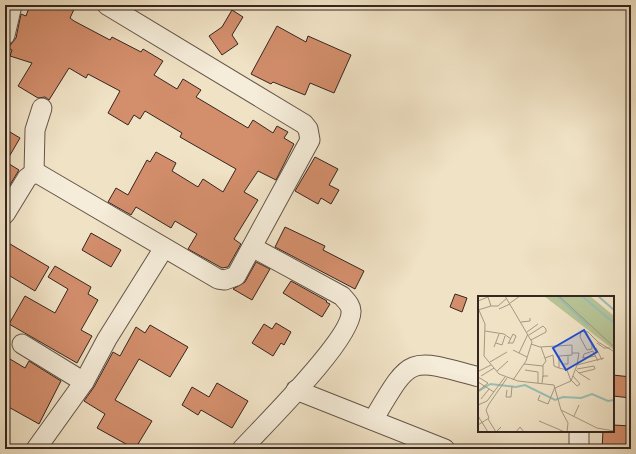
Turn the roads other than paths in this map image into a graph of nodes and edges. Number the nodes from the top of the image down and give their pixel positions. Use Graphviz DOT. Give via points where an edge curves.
graph roads {
  1 [pos="12,5"];
  2 [pos="107,5"];
  3 [pos="5,35"];
  4 [pos="42,108"];
  5 [pos="34,173"];
  6 [pos="5,214"];
  7 [pos="252,246"];
  8 [pos="164,248"];
  9 [pos="22,344"];
  10 [pos="478,377"];
  11 [pos="84,382"];
  12 [pos="296,390"];
  13 [pos="373,420"];
  14 [pos="579,432"];
  15 [pos="36,449"];
  16 [pos="242,449"];
  17 [pos="445,449"];
  18 [pos="579,449"];
  1 -- 3 [label="street"];
  2 -- 7 [label="street" via="304,124 308,129 310,140"];
  4 -- 5 [label="street" via="35,130"];
  5 -- 6 [label="street" via="27,178"];
  5 -- 8 [label="street" via="43,175"];
  7 -- 8 [label="street" via="236,276 225,280 218,279"];
  7 -- 12 [label="street" via="342,296 350,306 352,313 347,326 330,353"];
  8 -- 11 [label="street" via="107,338"];
  9 -- 11 [label="street"];
  10 -- 13 [label="street" via="433,364 413,366 395,383"];
  11 -- 15 [label="street"];
  12 -- 13 [label="street"];
  12 -- 16 [label="street"];
  13 -- 17 [label="street"];
  14 -- 18 [label="street"];
}
